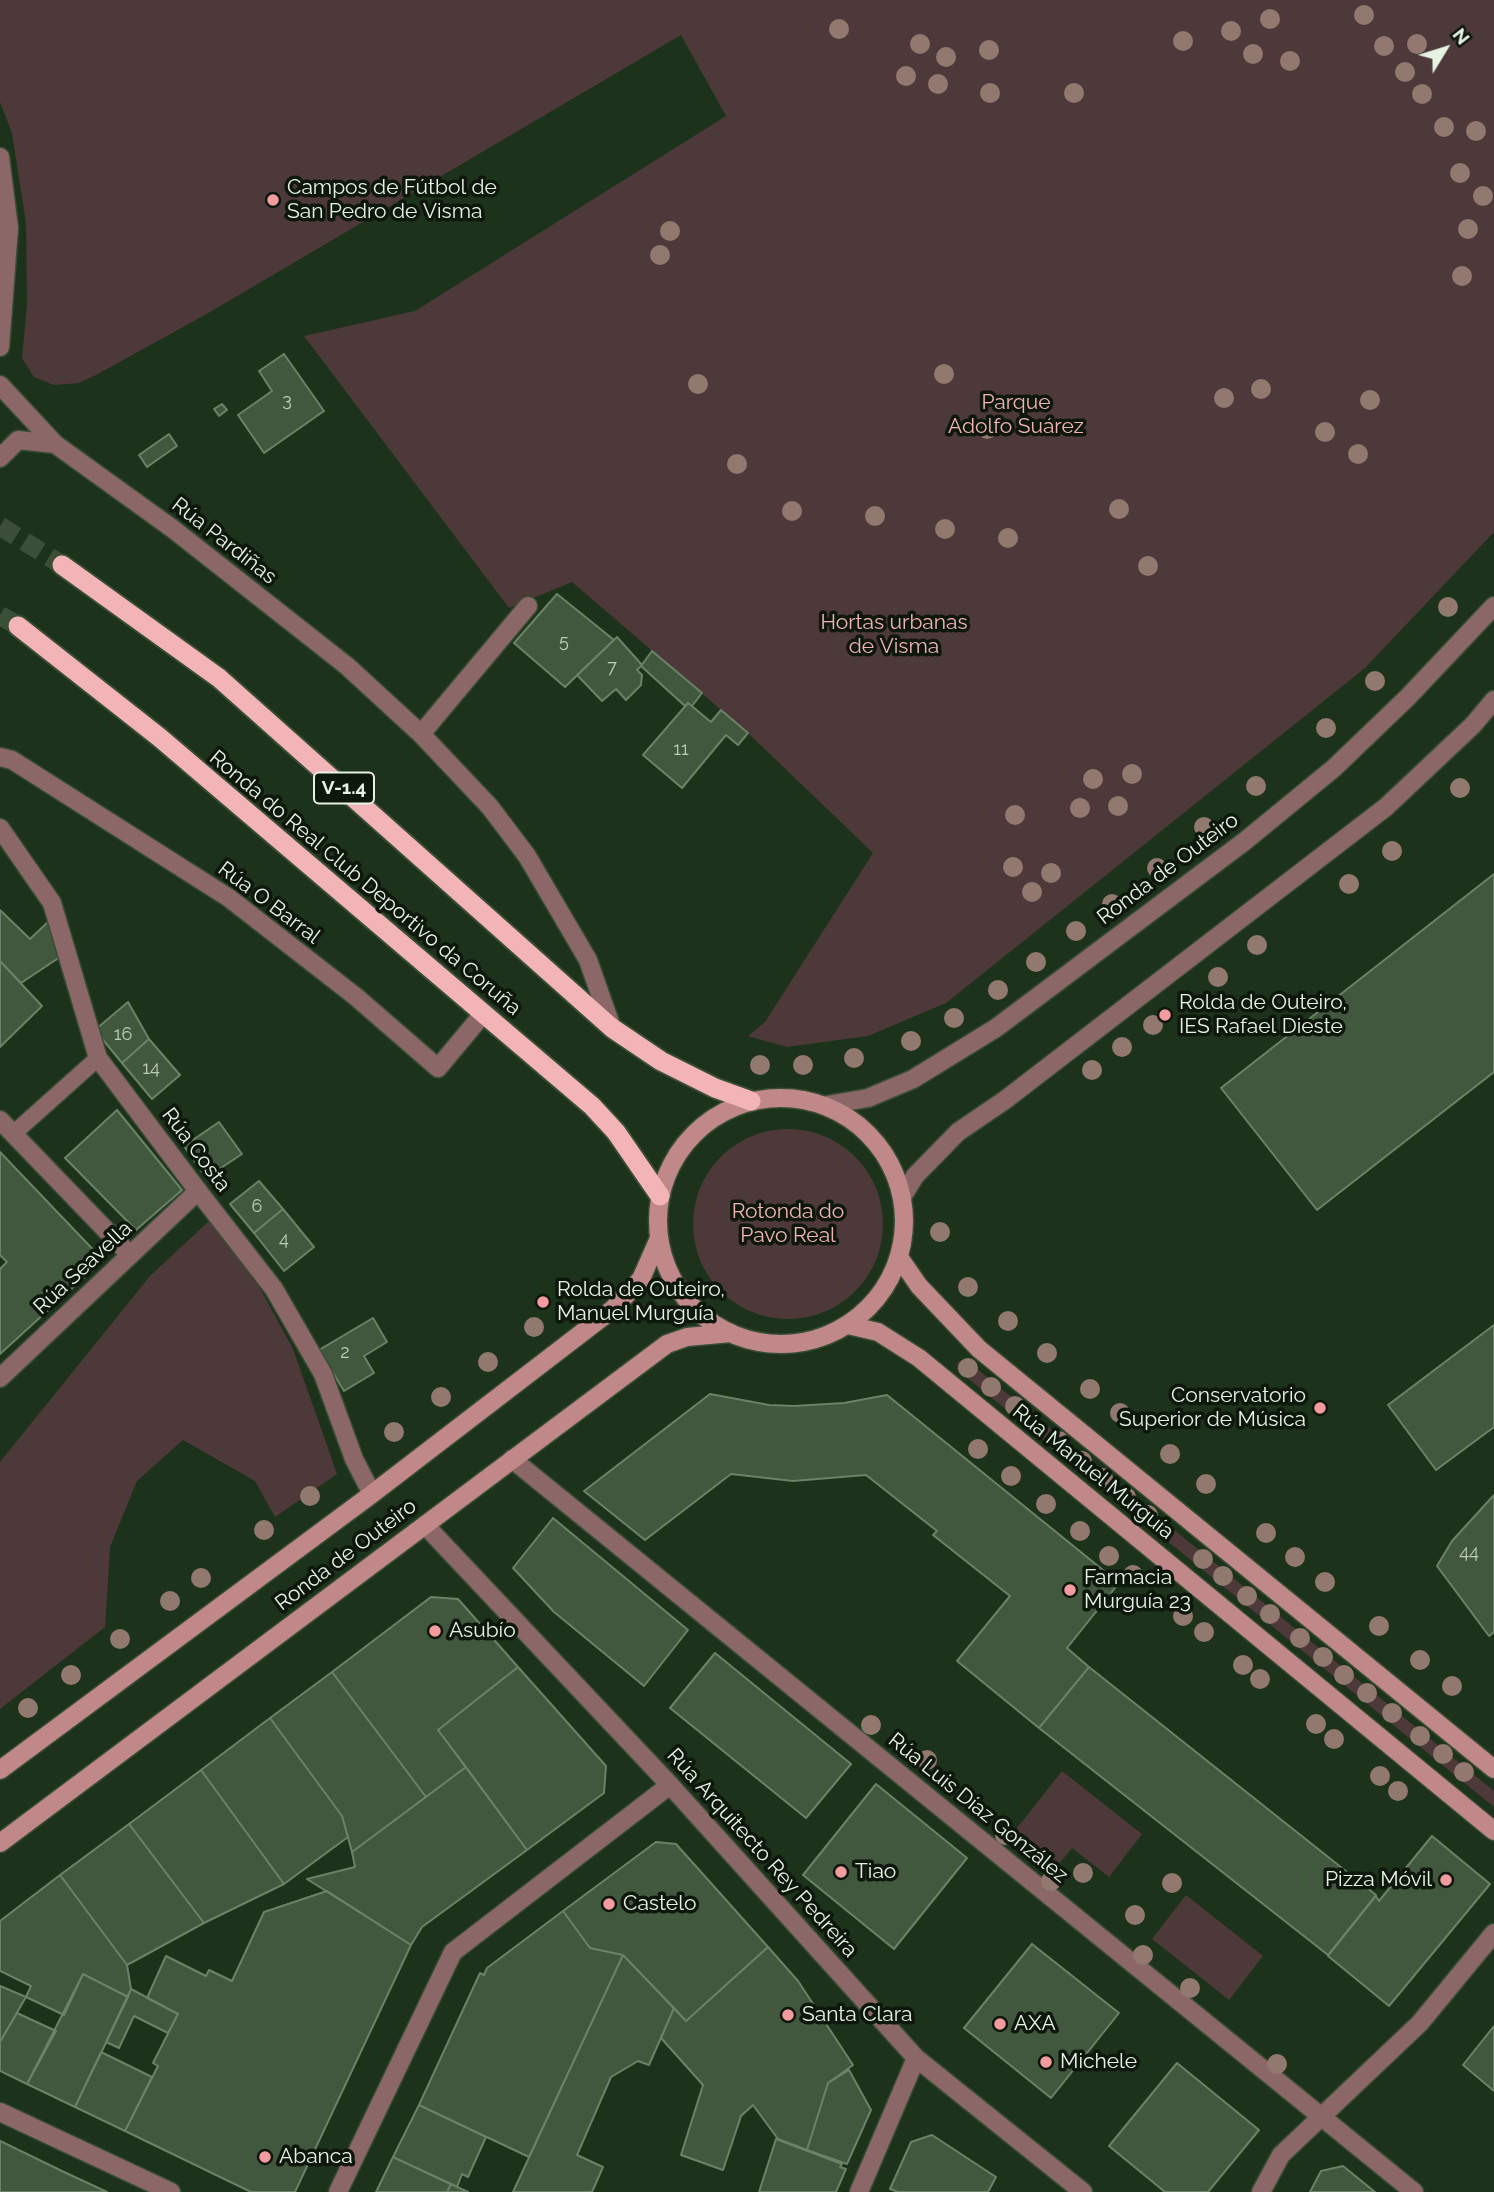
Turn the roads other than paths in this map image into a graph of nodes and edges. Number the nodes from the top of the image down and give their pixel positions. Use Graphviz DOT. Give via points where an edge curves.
graph roads {
  1 [pos="0,157"];
  2 [pos="0,347"];
  3 [pos="0,385"];
  4 [pos="55,444"];
  5 [pos="0,458"];
  6 [pos="62,565"];
  7 [pos="528,606"];
  8 [pos="1494,606"];
  9 [pos="18,626"];
  10 [pos="1494,700"];
  11 [pos="421,734"];
  12 [pos="0,757"];
  13 [pos="0,828"];
  14 [pos="483,1014"];
  15 [pos="612,1028"];
  16 [pos="98,1058"];
  17 [pos="751,1101"];
  18 [pos="827,1105"];
  19 [pos="0,1120"];
  20 [pos="13,1134"];
  21 [pos="198,1191"];
  22 [pos="660,1196"];
  23 [pos="902,1197"];
  24 [pos="659,1238"];
  25 [pos="130,1255"];
  26 [pos="899,1257"];
  27 [pos="848,1325"];
  28 [pos="731,1333"];
  29 [pos="0,1378"];
  30 [pos="512,1459"];
  31 [pos="372,1494"];
  32 [pos="425,1525"];
  33 [pos="1494,1769"];
  34 [pos="0,1770"];
  35 [pos="670,1785"];
  36 [pos="1494,1831"];
  37 [pos="0,1843"];
  38 [pos="1494,1933"];
  39 [pos="916,2058"];
  40 [pos="0,2112"];
  41 [pos="1321,2116"];
  42 [pos="171,2192"];
  43 [pos="338,2192"];
  44 [pos="859,2192"];
  45 [pos="1083,2192"];
  46 [pos="1261,2192"];
  47 [pos="1414,2192"];
  1 -- 2 [label="street" via="9,228"];
  3 -- 4 [label="street, Rúa Pardiñas"];
  4 -- 5 [label="street" via="18,440"];
  4 -- 11 [label="street, Rúa Pardiñas" via="173,529 347,666"];
  6 -- 15 [label="highway, V-1.4" via="219,678"];
  7 -- 11 [label="street"];
  8 -- 18 [label="street, Ronda de Outeiro" via="1335,768 996,1028 913,1079 868,1098"];
  9 -- 14 [label="highway, Ronda do Real Club Deportivo da Coruña" via="169,746"];
  10 -- 23 [label="street" via="1386,807 958,1132 915,1176"];
  11 -- 15 [label="street, Rúa Pardiñas" via="490,807 527,856 588,960"];
  12 -- 14 [label="street, Rúa O Barral" via="12,760 229,898 438,1068"];
  13 -- 16 [label="street, Rúa Costa" via="52,903"];
  14 -- 22 [label="highway, Ronda do Real Club Deportivo da Coruña" via="592,1106"];
  15 -- 17 [label="highway, V-1.4" via="661,1061"];
  16 -- 20 [label="lane"];
  16 -- 21 [label="street, Rúa Costa"];
  17 -- 18 [label="main road, Ronda de Outeiro" via="776,1097"];
  17 -- 22 [label="main road, Ronda de Outeiro" via="724,1110 701,1126 668,1169"];
  18 -- 23 [label="main road, Ronda de Outeiro" via="876,1142 893,1168"];
  19 -- 20 [label="street"];
  20 -- 25 [label="street"];
  21 -- 25 [label="street, Rúa Seavella"];
  21 -- 31 [label="street, Rúa Costa" via="274,1289 323,1374"];
  22 -- 24 [label="main road, Ronda de Outeiro"];
  23 -- 26 [label="main road, Ronda de Outeiro"];
  24 -- 28 [label="main road, Ronda de Outeiro" via="664,1262 690,1305"];
  24 -- 31 [label="main road, Ronda de Outeiro" via="641,1279 626,1298"];
  25 -- 29 [label="street, Rúa Seavella"];
  26 -- 27 [label="main road, Ronda de Outeiro" via="879,1296"];
  26 -- 33 [label="main road, Rúa Manuel Murguía" via="919,1286 979,1349"];
  27 -- 28 [label="main road, Ronda de Outeiro" via="820,1338 790,1344"];
  27 -- 36 [label="main road, Rúa Manuel Murguía" via="877,1332 919,1358"];
  28 -- 30 [label="main road, Ronda de Outeiro" via="687,1337 667,1344"];
  30 -- 32 [label="main road, Ronda de Outeiro"];
  30 -- 41 [label="street, Rúa Luis Díaz González"];
  31 -- 34 [label="main road, Ronda de Outeiro"];
  32 -- 35 [label="street, Rúa Arquitecto Rey Pedreira"];
  32 -- 37 [label="main road, Ronda de Outeiro"];
  35 -- 39 [label="street, Rúa Arquitecto Rey Pedreira"];
  35 -- 43 [label="street" via="453,1952"];
  38 -- 41 [label="street" via="1420,2023"];
  39 -- 44 [label="street"];
  39 -- 45 [label="street, Rúa Arquitecto Rey Pedreira"];
  40 -- 42 [label="street"];
  41 -- 46 [label="street" via="1281,2155"];
  41 -- 47 [label="street, Rúa Luis Díaz González"];
}
